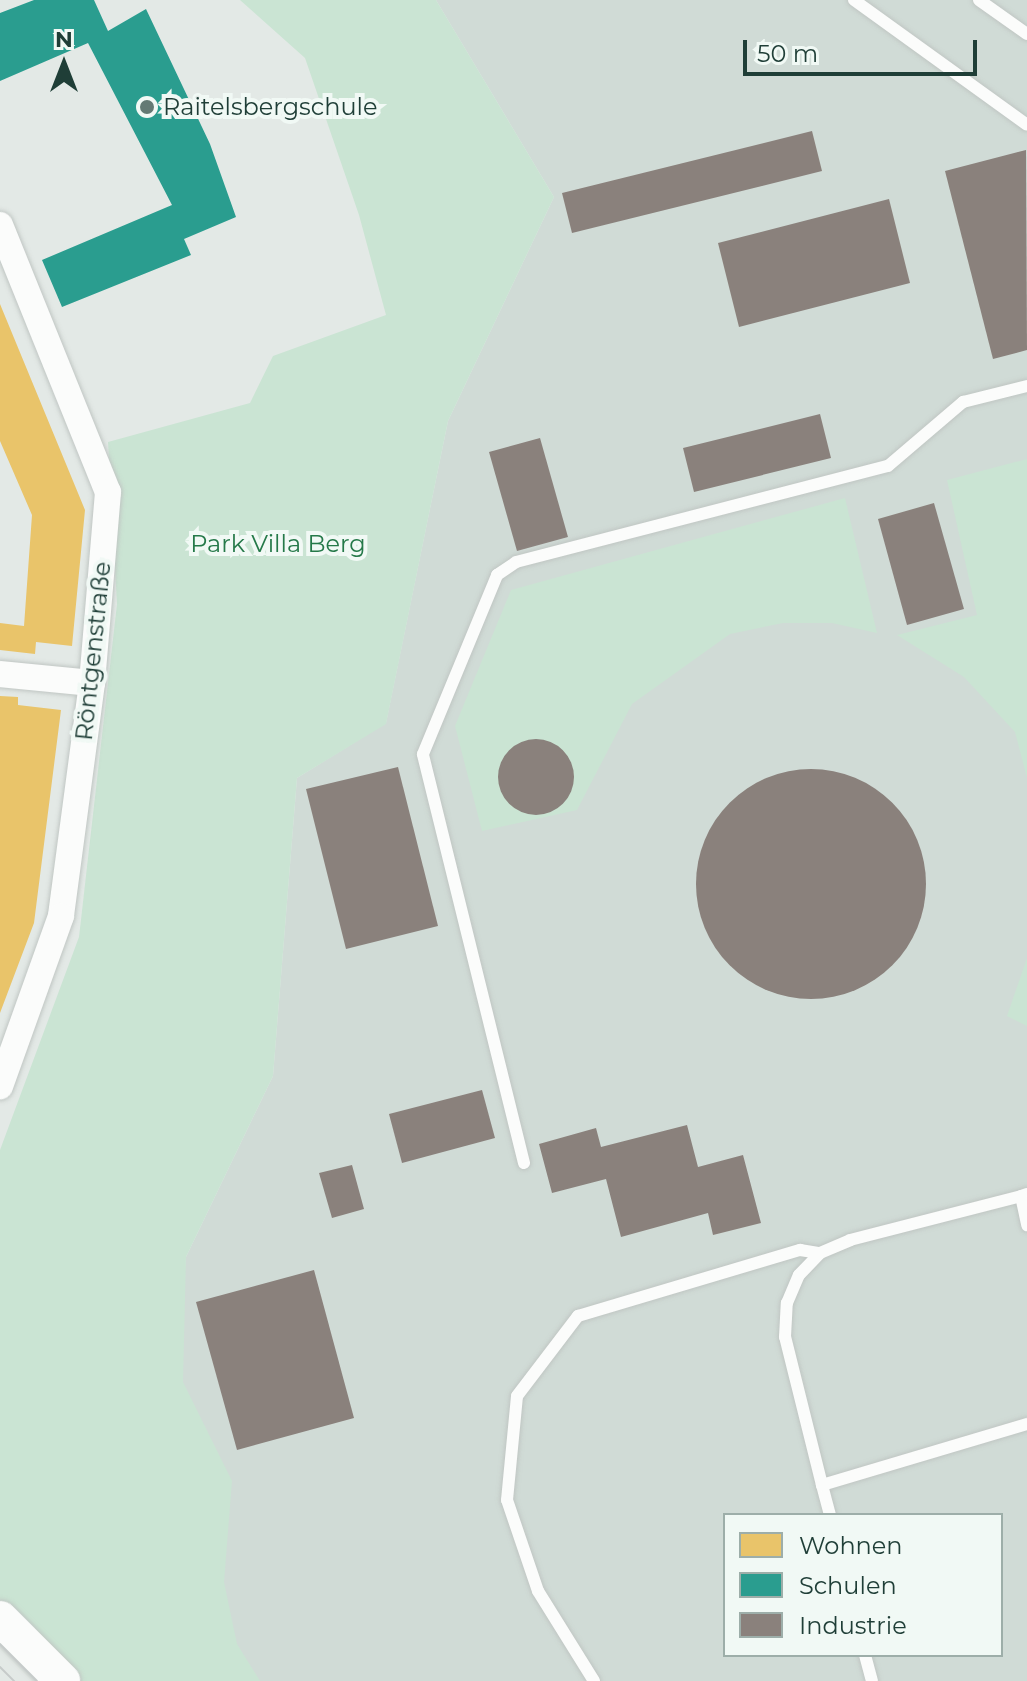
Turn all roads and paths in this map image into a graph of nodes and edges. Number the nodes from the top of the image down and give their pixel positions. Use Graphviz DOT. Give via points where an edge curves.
graph roads {
  1 [pos="854,0"];
  2 [pos="979,0"];
  3 [pos="1027,34"];
  4 [pos="1027,125"];
  5 [pos="0,225"];
  6 [pos="1027,386"];
  7 [pos="0,674"];
  8 [pos="92,683"];
  9 [pos="0,1086"];
  10 [pos="524,1163"];
  11 [pos="1024,1195"];
  12 [pos="1027,1225"];
  13 [pos="820,1253"];
  14 [pos="1027,1424"];
  15 [pos="822,1485"];
  16 [pos="829,1513"];
  17 [pos="0,1619"];
  18 [pos="866,1657"];
  19 [pos="62,1681"];
  20 [pos="594,1681"];
  21 [pos="872,1681"];
  1 -- 4 [label="lane"];
  2 -- 3 [label="lane"];
  5 -- 8 [label="street, Röntgenstraße" via="108,492"];
  6 -- 10 [label="lane" via="963,402 888,466 516,562 497,575 423,754"];
  7 -- 8 [label="street"];
  8 -- 9 [label="street, Röntgenstraße" via="61,916"];
  11 -- 12 [label="lane"];
  11 -- 13 [label="lane" via="850,1240"];
  13 -- 15 [label="lane" via="799,1275 787,1303 785,1337"];
  13 -- 20 [label="lane" via="800,1250 578,1316 517,1396 507,1500 538,1591"];
  14 -- 15 [label="lane"];
  15 -- 16 [label="lane"];
  17 -- 19 [label="main road"];
  18 -- 21 [label="lane"];
}
